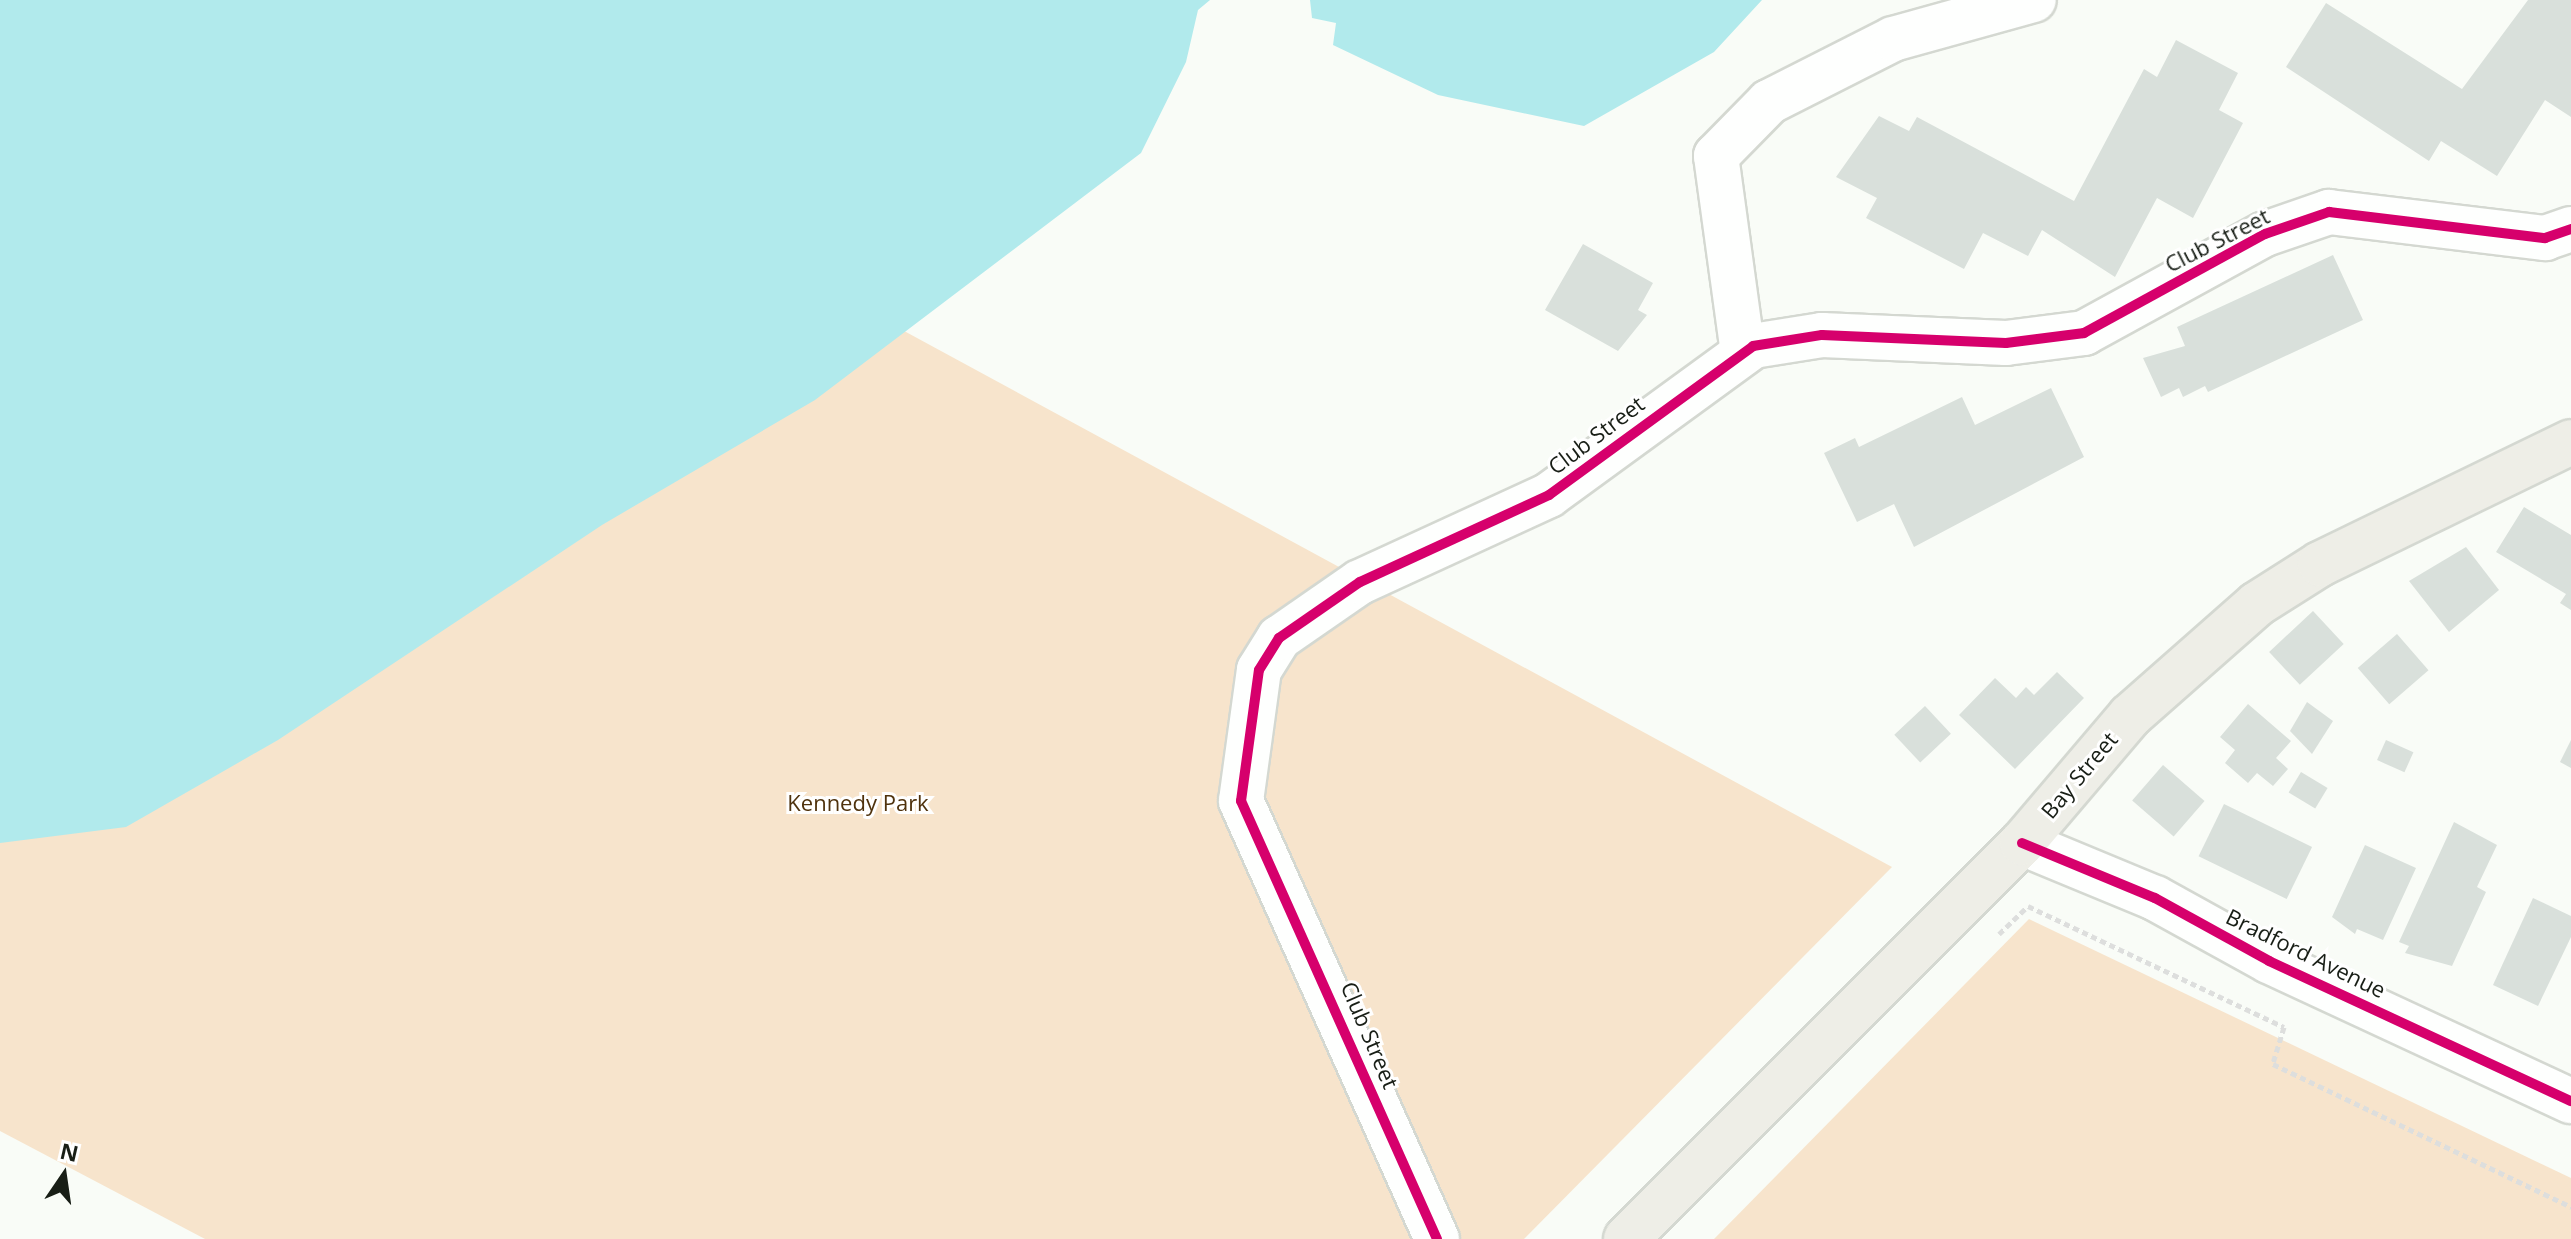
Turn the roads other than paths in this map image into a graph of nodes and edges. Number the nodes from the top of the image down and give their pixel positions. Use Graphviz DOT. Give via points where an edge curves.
graph roads {
  1 [pos="2034,0"];
  2 [pos="2571,229"];
  3 [pos="1743,353"];
  4 [pos="2571,442"];
  5 [pos="2022,843"];
  6 [pos="2571,1101"];
  7 [pos="1437,1239"];
  8 [pos="1626,1239"];
  1 -- 3 [label="street" via="1893,39 1769,102 1716,156"];
  2 -- 3 [label="street, Club Street" via="2545,238 2329,212 2265,234 2084,333 2006,343 1822,335"];
  3 -- 7 [label="street, Club Street" via="1549,495 1360,582 1279,638 1259,670 1241,801"];
  4 -- 5 [label="main road, Bay Street" via="2320,564 2257,604 2130,716"];
  5 -- 6 [label="street, Bradford Avenue" via="2155,898 2269,961"];
  5 -- 8 [label="main road, Bay Street"];
}
